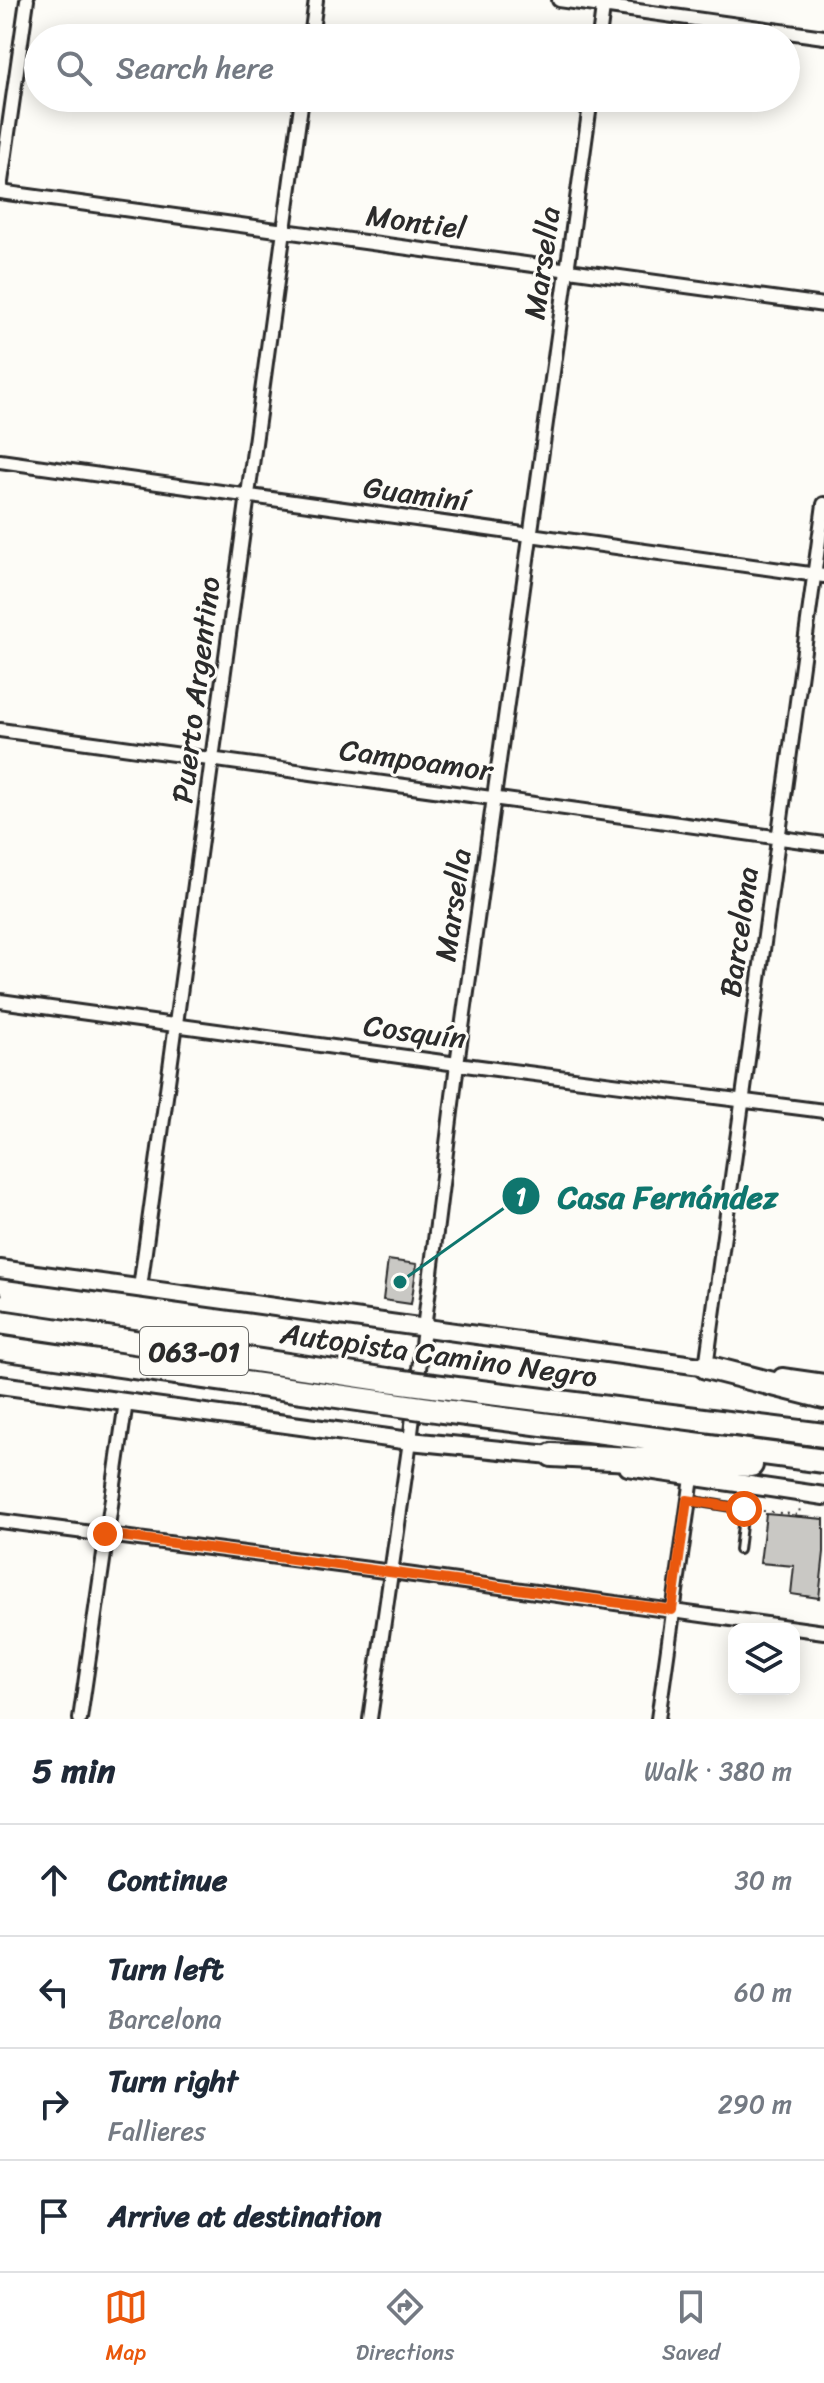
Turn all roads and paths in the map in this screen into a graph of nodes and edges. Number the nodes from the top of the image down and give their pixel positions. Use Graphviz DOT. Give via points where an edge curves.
graph roads {
  1 [pos="27,0"];
  2 [pos="316,0"];
  3 [pos="559,0"];
  4 [pos="604,3"];
  5 [pos="313,24"];
  6 [pos="601,24"];
  7 [pos="740,24"];
  8 [pos="800,33"];
  9 [pos="824,37"];
  10 [pos="300,112"];
  11 [pos="589,112"];
  12 [pos="0,191"];
  13 [pos="284,230"];
  14 [pos="568,269"];
  15 [pos="824,305"];
  16 [pos="0,461"];
  17 [pos="247,496"];
  18 [pos="824,504"];
  19 [pos="531,537"];
  20 [pos="819,576"];
  21 [pos="0,730"];
  22 [pos="215,758"];
  23 [pos="494,797"];
  24 [pos="779,837"];
  25 [pos="824,844"];
  26 [pos="0,1001"];
  27 [pos="177,1026"];
  28 [pos="457,1064"];
  29 [pos="741,1099"];
  30 [pos="824,1111"];
  31 [pos="0,1269"];
  32 [pos="140,1288"];
  33 [pos="0,1315"];
  34 [pos="0,1322"];
  35 [pos="424,1328"];
  36 [pos="48,1329"];
  37 [pos="0,1348"];
  38 [pos="0,1356"];
  39 [pos="706,1367"];
  40 [pos="130,1368"];
  41 [pos="824,1383"];
  42 [pos="0,1385"];
  43 [pos="824,1397"];
  44 [pos="126,1402"];
  45 [pos="824,1435"];
  46 [pos="410,1441"];
  47 [pos="552,1455"];
  48 [pos="824,1461"];
  49 [pos="824,1472"];
  50 [pos="692,1478"];
  51 [pos="824,1496"];
  52 [pos="687,1500"];
  53 [pos="801,1503"];
  54 [pos="744,1509"];
  55 [pos="0,1521"];
  56 [pos="105,1534"];
  57 [pos="739,1550"];
  58 [pos="392,1572"];
  59 [pos="672,1610"];
  60 [pos="824,1632"];
  61 [pos="80,1719"];
  62 [pos="370,1719"];
  63 [pos="658,1719"];
  1 -- 12 [label="street"];
  2 -- 5 [label="street"];
  3 -- 4 [label="street"];
  4 -- 6 [label="street"];
  4 -- 7 [label="street"];
  8 -- 9 [label="street"];
  10 -- 13 [label="street, Puerto Argentino"];
  11 -- 14 [label="street, Marsella"];
  12 -- 13 [label="street, Montiel"];
  13 -- 14 [label="street, Montiel"];
  13 -- 17 [label="street, Puerto Argentino"];
  14 -- 15 [label="street, Montiel"];
  14 -- 19 [label="street, Marsella"];
  16 -- 17 [label="street, Guaminí"];
  17 -- 19 [label="street, Guaminí"];
  17 -- 22 [label="street, Puerto Argentino"];
  18 -- 20 [label="street, Barcelona"];
  19 -- 20 [label="street, Guaminí"];
  19 -- 23 [label="street, Marsella"];
  20 -- 24 [label="street, Barcelona"];
  21 -- 22 [label="street, Campoamor"];
  22 -- 23 [label="street, Campoamor"];
  22 -- 27 [label="street, Puerto Argentino"];
  23 -- 24 [label="street, Campoamor"];
  23 -- 28 [label="street, Marsella"];
  24 -- 25 [label="street, Campoamor"];
  24 -- 29 [label="street, Barcelona"];
  26 -- 27 [label="street, Cosquín"];
  27 -- 28 [label="street, Cosquín"];
  27 -- 32 [label="street, Puerto Argentino"];
  28 -- 29 [label="street, Cosquín"];
  28 -- 35 [label="street, Marsella"];
  29 -- 30 [label="street, Cosquín"];
  29 -- 39 [label="street, Barcelona"];
  31 -- 32 [label="street"];
  32 -- 35 [label="street"];
  33 -- 36 [label="highway"];
  34 -- 36 [label="highway, Autopista Camino Negro / 063-01"];
  35 -- 39 [label="street"];
  35 -- 46 [label="street, Marsella"];
  36 -- 45 [label="highway, Autopista Camino Negro / 063-01, bridge" via="388,1380"];
  37 -- 40 [label="highway, Autopista Camino Negro / 063-01"];
  38 -- 40 [label="highway"];
  39 -- 41 [label="street"];
  39 -- 43 [label="highway"];
  40 -- 48 [label="highway, Autopista Camino Negro / 063-01, bridge"];
  42 -- 44 [label="street"];
  44 -- 46 [label="street"];
  44 -- 56 [label="street"];
  46 -- 47 [label="street"];
  46 -- 58 [label="street, Marsella"];
  47 -- 49 [label="highway"];
  47 -- 50 [label="street"];
  50 -- 51 [label="street"];
  50 -- 52 [label="street"];
  52 -- 54 [label="lane"];
  52 -- 59 [label="street"];
  53 -- 54 [label="path" via="799,1515"];
  54 -- 57 [label="lane"];
  55 -- 56 [label="street"];
  56 -- 58 [label="street"];
  56 -- 61 [label="street"];
  58 -- 59 [label="street"];
  58 -- 62 [label="street, Marsella"];
  59 -- 60 [label="street"];
  59 -- 63 [label="street"];
}
